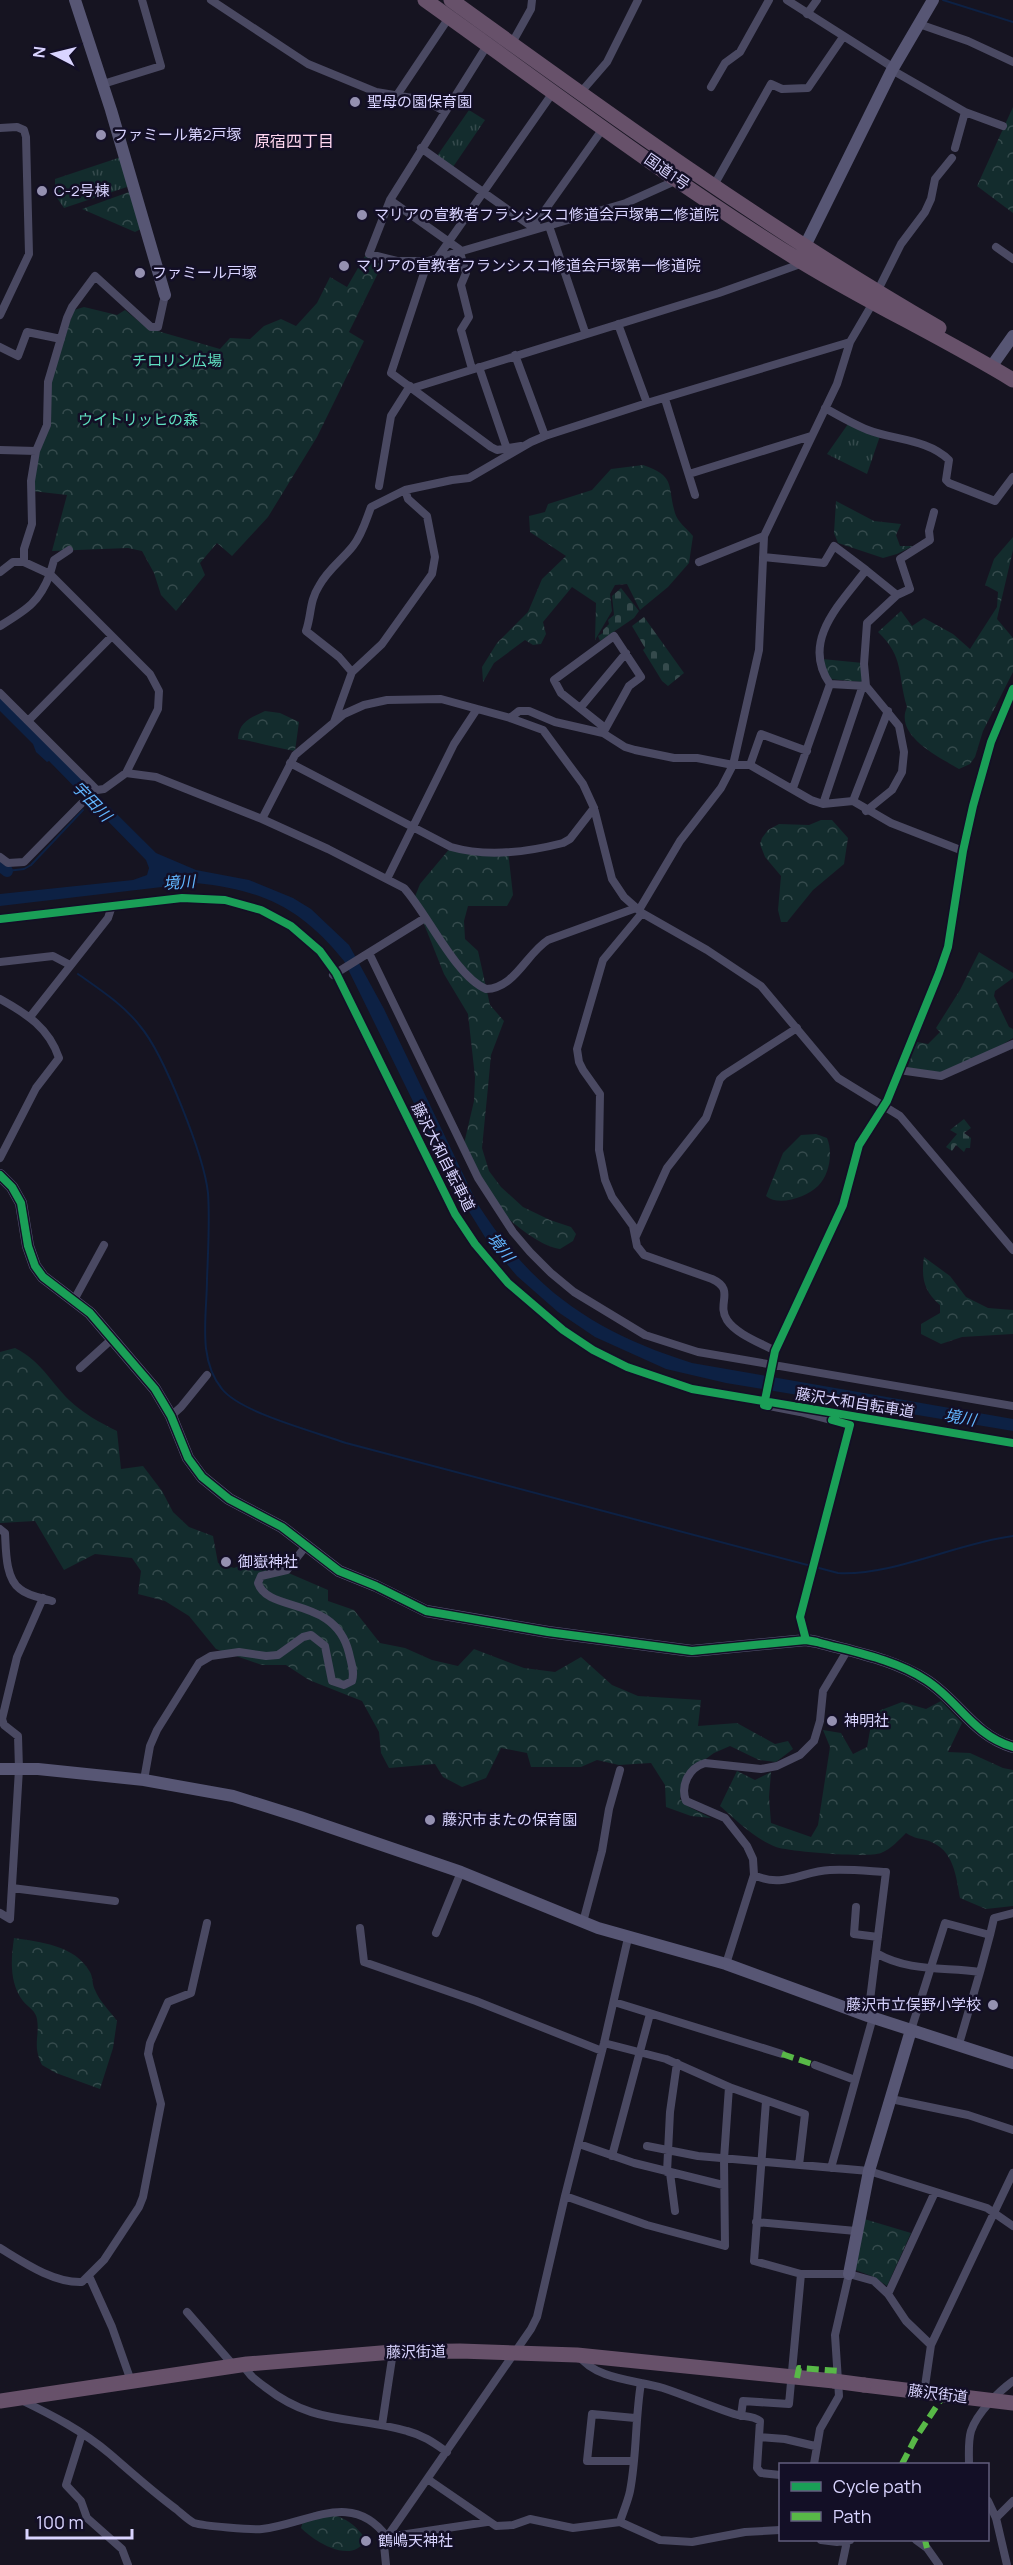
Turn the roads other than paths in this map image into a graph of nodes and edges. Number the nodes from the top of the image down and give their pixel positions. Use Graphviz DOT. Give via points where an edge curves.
graph roads {
  1 [pos="75,0"];
  2 [pos="142,0"];
  3 [pos="211,0"];
  4 [pos="425,0"];
  5 [pos="532,0"];
  6 [pos="638,0"];
  7 [pos="769,0"];
  8 [pos="787,0"];
  9 [pos="817,0"];
  10 [pos="933,0"];
  11 [pos="453,7"];
  12 [pos="807,14"];
  13 [pos="919,24"];
  14 [pos="843,37"];
  15 [pos="512,43"];
  16 [pos="488,44"];
  17 [pos="1013,62"];
  18 [pos="893,69"];
  19 [pos="103,84"];
  20 [pos="711,87"];
  21 [pos="554,91"];
  22 [pos="581,92"];
  23 [pos="397,95"];
  24 [pos="444,111"];
  25 [pos="965,112"];
  26 [pos="1003,126"];
  27 [pos="0,128"];
  28 [pos="604,128"];
  29 [pos="421,148"];
  30 [pos="956,148"];
  31 [pos="952,158"];
  32 [pos="677,180"];
  33 [pos="713,187"];
  34 [pos="483,192"];
  35 [pos="390,200"];
  36 [pos="549,226"];
  37 [pos="534,228"];
  38 [pos="449,242"];
  39 [pos="996,248"];
  40 [pos="459,253"];
  41 [pos="802,256"];
  42 [pos="438,258"];
  43 [pos="1013,259"];
  44 [pos="428,261"];
  45 [pos="165,295"];
  46 [pos="876,296"];
  47 [pos="1,311"];
  48 [pos="618,324"];
  49 [pos="585,332"];
  50 [pos="1013,336"];
  51 [pos="61,339"];
  52 [pos="850,342"];
  53 [pos="0,347"];
  54 [pos="514,355"];
  55 [pos="993,364"];
  56 [pos="475,368"];
  57 [pos="1013,371"];
  58 [pos="1013,380"];
  59 [pos="411,387"];
  60 [pos="665,399"];
  61 [pos="647,403"];
  62 [pos="825,408"];
  63 [pos="545,436"];
  64 [pos="811,436"];
  65 [pos="524,446"];
  66 [pos="507,449"];
  67 [pos="0,450"];
  68 [pos="36,451"];
  69 [pos="689,474"];
  70 [pos="1013,477"];
  71 [pos="379,486"];
  72 [pos="405,490"];
  73 [pos="695,495"];
  74 [pos="934,512"];
  75 [pos="764,536"];
  76 [pos="69,550"];
  77 [pos="764,557"];
  78 [pos="24,562"];
  79 [pos="699,562"];
  80 [pos="866,570"];
  81 [pos="0,572"];
  82 [pos="50,574"];
  83 [pos="897,595"];
  84 [pos="0,626"];
  85 [pos="111,637"];
  86 [pos="626,653"];
  87 [pos="352,672"];
  88 [pos="830,684"];
  89 [pos="865,686"];
  90 [pos="1013,689"];
  91 [pos="0,693"];
  92 [pos="581,707"];
  93 [pos="477,709"];
  94 [pos="888,711"];
  95 [pos="510,718"];
  96 [pos="28,721"];
  97 [pos="333,722"];
  98 [pos="604,730"];
  99 [pos="807,752"];
  100 [pos="290,763"];
  101 [pos="733,765"];
  102 [pos="750,765"];
  103 [pos="126,773"];
  104 [pos="793,788"];
  105 [pos="853,801"];
  106 [pos="81,804"];
  107 [pos="823,804"];
  108 [pos="594,808"];
  109 [pos="866,811"];
  110 [pos="262,819"];
  111 [pos="412,827"];
  112 [pos="963,851"];
  113 [pos="0,858"];
  114 [pos="387,879"];
  115 [pos="112,906"];
  116 [pos="639,910"];
  117 [pos="425,918"];
  118 [pos="368,953"];
  119 [pos="0,962"];
  120 [pos="70,965"];
  121 [pos="336,974"];
  122 [pos="0,999"];
  123 [pos="30,1017"];
  124 [pos="797,1028"];
  125 [pos="1013,1044"];
  126 [pos="899,1070"];
  127 [pos="884,1105"];
  128 [pos="0,1158"];
  129 [pos="0,1175"];
  130 [pos="636,1236"];
  131 [pos="104,1245"];
  132 [pos="1013,1250"];
  133 [pos="74,1300"];
  134 [pos="112,1339"];
  135 [pos="775,1351"];
  136 [pos="771,1365"];
  137 [pos="80,1368"];
  138 [pos="207,1375"];
  139 [pos="1013,1406"];
  140 [pos="171,1416"];
  141 [pos="0,1530"];
  142 [pos="306,1546"];
  143 [pos="4,1562"];
  144 [pos="806,1641"];
  145 [pos="847,1651"];
  146 [pos="1013,1747"];
  147 [pos="19,1768"];
  148 [pos="0,1769"];
  149 [pos="620,1770"];
  150 [pos="144,1780"];
  151 [pos="460,1872"];
  152 [pos="754,1875"];
  153 [pos="12,1888"];
  154 [pos="115,1901"];
  155 [pos="856,1907"];
  156 [pos="0,1912"];
  157 [pos="1013,1913"];
  158 [pos="583,1922"];
  159 [pos="207,1923"];
  160 [pos="360,1928"];
  161 [pos="436,1932"];
  162 [pos="990,1935"];
  163 [pos="878,1937"];
  164 [pos="628,1938"];
  165 [pos="876,1953"];
  166 [pos="726,1964"];
  167 [pos="932,1969"];
  168 [pos="980,1972"];
  169 [pos="614,2002"];
  170 [pos="650,2014"];
  171 [pos="871,2017"];
  172 [pos="911,2030"];
  173 [pos="959,2044"];
  174 [pos="603,2047"];
  175 [pos="641,2052"];
  176 [pos="782,2054"];
  177 [pos="677,2063"];
  178 [pos="1013,2063"];
  179 [pos="814,2065"];
  180 [pos="855,2080"];
  181 [pos="729,2088"];
  182 [pos="891,2099"];
  183 [pos="766,2101"];
  184 [pos="1013,2130"];
  185 [pos="579,2144"];
  186 [pos="647,2146"];
  187 [pos="670,2150"];
  188 [pos="612,2156"];
  189 [pos="724,2159"];
  190 [pos="761,2162"];
  191 [pos="799,2166"];
  192 [pos="831,2168"];
  193 [pos="869,2171"];
  194 [pos="669,2172"];
  195 [pos="1013,2173"];
  196 [pos="723,2185"];
  197 [pos="934,2192"];
  198 [pos="565,2196"];
  199 [pos="675,2211"];
  200 [pos="994,2212"];
  201 [pos="756,2222"];
  202 [pos="1013,2226"];
  203 [pos="856,2231"];
  204 [pos="0,2248"];
  205 [pos="801,2274"];
  206 [pos="849,2274"];
  207 [pos="89,2276"];
  208 [pos="888,2294"];
  209 [pos="187,2312"];
  210 [pos="931,2345"];
  211 [pos="393,2352"];
  212 [pos="516,2352"];
  213 [pos="577,2355"];
  214 [pos="238,2365"];
  215 [pos="792,2378"];
  216 [pos="131,2381"];
  217 [pos="1013,2381"];
  218 [pos="641,2383"];
  219 [pos="924,2393"];
  220 [pos="18,2398"];
  221 [pos="0,2401"];
  222 [pos="992,2401"];
  223 [pos="1013,2403"];
  224 [pos="741,2416"];
  225 [pos="635,2418"];
  226 [pos="382,2425"];
  227 [pos="82,2434"];
  228 [pos="759,2437"];
  229 [pos="815,2446"];
  230 [pos="447,2452"];
  231 [pos="634,2461"];
  232 [pos="814,2463"];
  233 [pos="969,2463"];
  234 [pos="779,2475"];
  235 [pos="429,2480"];
  236 [pos="1013,2501"];
  237 [pos="989,2505"];
  238 [pos="996,2518"];
  239 [pos="487,2522"];
  240 [pos="620,2522"];
  241 [pos="779,2530"];
  242 [pos="387,2537"];
  243 [pos="848,2541"];
  244 [pos="920,2541"];
  245 [pos="128,2565"];
  246 [pos="386,2565"];
  247 [pos="842,2565"];
  248 [pos="939,2565"];
  249 [pos="1006,2565"];
  1 -- 19 [label="street"];
  2 -- 19 [label="street" via="161,66"];
  3 -- 23 [label="street" via="300,60 376,92"];
  4 -- 11 [label="highway, 国道1号"];
  5 -- 15 [label="street"];
  6 -- 22 [label="street" via="607,62"];
  7 -- 20 [label="street" via="740,52 725,63"];
  8 -- 12 [label="street"];
  9 -- 12 [label="street"];
  10 -- 13 [label="street"];
  11 -- 15 [label="highway, 国道1号"];
  11 -- 16 [label="highway, 国道1号"];
  11 -- 23 [label="street"];
  12 -- 14 [label="street"];
  13 -- 17 [label="street"];
  13 -- 18 [label="street"];
  14 -- 18 [label="street"];
  14 -- 33 [label="street" via="808,88 782,89 771,84"];
  15 -- 22 [label="highway, 国道1号"];
  16 -- 21 [label="highway, 国道1号"];
  16 -- 24 [label="street"];
  18 -- 25 [label="street"];
  18 -- 41 [label="street" via="818,216"];
  19 -- 45 [label="street"];
  21 -- 28 [label="highway, 国道1号"];
  21 -- 34 [label="street"];
  22 -- 33 [label="highway, 国道1号"];
  23 -- 24 [label="street" via="424,100"];
  24 -- 29 [label="street"];
  25 -- 26 [label="street"];
  25 -- 30 [label="street"];
  27 -- 47 [label="street" via="17,127 24,130 26,137 29,254"];
  28 -- 32 [label="highway, 国道1号"];
  28 -- 37 [label="street"];
  29 -- 34 [label="street"];
  29 -- 35 [label="street"];
  31 -- 46 [label="street" via="935,178 925,212 901,244"];
  32 -- 36 [label="street" via="626,203"];
  32 -- 41 [label="highway, 国道1号"];
  33 -- 41 [label="highway, 国道1号"];
  34 -- 37 [label="street"];
  34 -- 38 [label="street"];
  35 -- 38 [label="street"];
  35 -- 44 [label="street" via="369,254 397,261"];
  36 -- 37 [label="street"];
  36 -- 49 [label="street"];
  37 -- 40 [label="street"];
  38 -- 40 [label="street"];
  38 -- 42 [label="street"];
  39 -- 43 [label="street"];
  40 -- 42 [label="street"];
  40 -- 56 [label="street" via="466,273 461,285 469,316 461,330"];
  41 -- 46 [label="highway, 国道1号"];
  41 -- 48 [label="street" via="719,292"];
  42 -- 44 [label="street"];
  44 -- 59 [label="street" via="391,373"];
  45 -- 51 [label="street" via="158,327 151,327 95,276 72,307"];
  46 -- 52 [label="street"];
  46 -- 55 [label="highway, 国道1号"];
  48 -- 49 [label="street"];
  48 -- 61 [label="street"];
  49 -- 54 [label="street"];
  50 -- 55 [label="street"];
  51 -- 53 [label="street" via="27,332 18,356"];
  51 -- 68 [label="street" via="48,381 47,425"];
  52 -- 60 [label="street"];
  52 -- 62 [label="street"];
  54 -- 56 [label="street"];
  54 -- 63 [label="street"];
  55 -- 57 [label="highway, 国道1号"];
  55 -- 58 [label="highway, 国道1号"];
  56 -- 59 [label="street"];
  56 -- 66 [label="street"];
  59 -- 66 [label="street" via="491,447"];
  59 -- 71 [label="street" via="391,416"];
  60 -- 61 [label="street"];
  60 -- 69 [label="street"];
  61 -- 63 [label="street"];
  62 -- 64 [label="street"];
  62 -- 70 [label="street" via="870,430 934,450 948,460 949,483 989,499 995,501"];
  63 -- 65 [label="street"];
  64 -- 69 [label="street"];
  64 -- 75 [label="street"];
  65 -- 66 [label="street"];
  65 -- 72 [label="street" via="469,478"];
  67 -- 68 [label="street"];
  68 -- 78 [label="street" via="31,481 32,524"];
  69 -- 73 [label="street"];
  72 -- 87 [label="street" via="408,499 427,516 435,557 432,574 382,644"];
  72 -- 87 [label="street" via="371,507 352,546 330,568 310,603 306,631"];
  74 -- 83 [label="street" via="930,540 900,559 910,589"];
  75 -- 77 [label="street"];
  75 -- 79 [label="street"];
  76 -- 82 [label="street" via="54,560"];
  77 -- 80 [label="street" via="824,563 834,546"];
  77 -- 101 [label="street" via="759,650"];
  78 -- 81 [label="street" via="13,562"];
  78 -- 82 [label="street"];
  80 -- 83 [label="street"];
  80 -- 88 [label="street" via="824,626 819,650"];
  82 -- 84 [label="street" via="36,601"];
  82 -- 85 [label="street"];
  83 -- 89 [label="street" via="867,623"];
  85 -- 96 [label="street"];
  85 -- 103 [label="street" via="150,674 159,691 158,709"];
  86 -- 92 [label="street"];
  86 -- 92 [label="street" via="614,636 554,680 561,693"];
  86 -- 98 [label="street" via="641,676 629,686"];
  87 -- 97 [label="street"];
  88 -- 89 [label="street"];
  88 -- 99 [label="street"];
  89 -- 94 [label="street"];
  89 -- 107 [label="street"];
  90 -- 112 [label="street" via="991,742"];
  91 -- 96 [label="street"];
  92 -- 98 [label="street"];
  93 -- 95 [label="street"];
  93 -- 97 [label="street" via="430,698 387,700 355,709"];
  93 -- 111 [label="street" via="454,744"];
  94 -- 105 [label="street"];
  94 -- 109 [label="street" via="904,742 902,772 888,795"];
  95 -- 98 [label="street" via="519,711 529,711 555,722"];
  95 -- 108 [label="street" via="543,730 583,784"];
  96 -- 103 [label="street" via="98,790"];
  97 -- 100 [label="street"];
  98 -- 101 [label="street" via="635,750"];
  99 -- 102 [label="street" via="761,734"];
  99 -- 104 [label="street"];
  100 -- 110 [label="street"];
  100 -- 111 [label="street"];
  101 -- 102 [label="street"];
  101 -- 116 [label="street" via="722,788 680,841"];
  102 -- 104 [label="street"];
  103 -- 110 [label="street" via="156,777"];
  104 -- 107 [label="street"];
  105 -- 107 [label="street"];
  105 -- 109 [label="street"];
  106 -- 113 [label="street" via="24,862 8,864"];
  108 -- 111 [label="street" via="563,843 508,851 470,852"];
  108 -- 116 [label="street" via="612,879"];
  109 -- 112 [label="street"];
  110 -- 114 [label="street"];
  111 -- 114 [label="street"];
  112 -- 126 [label="street" via="948,947"];
  114 -- 117 [label="street" via="404,888"];
  115 -- 120 [label="street" via="108,918"];
  116 -- 117 [label="street" via="548,940 511,978 490,989 469,978"];
  116 -- 124 [label="street" via="761,986"];
  116 -- 130 [label="street" via="603,960 577,1053 583,1071 600,1094 599,1150 605,1180"];
  117 -- 118 [label="street"];
  118 -- 121 [label="street"];
  118 -- 136 [label="street" via="478,1178 530,1252 574,1292 645,1335 698,1352"];
  119 -- 120 [label="street" via="52,956"];
  120 -- 123 [label="street"];
  122 -- 123 [label="street"];
  123 -- 128 [label="street" via="51,1038 59,1058 33,1094"];
  124 -- 127 [label="street" via="838,1078"];
  124 -- 130 [label="street" via="720,1079 706,1118 667,1168"];
  125 -- 126 [label="street" via="941,1076"];
  126 -- 127 [label="street"];
  127 -- 132 [label="street" via="900,1116"];
  127 -- 135 [label="street" via="859,1145 843,1205"];
  129 -- 133 [label="street" via="21,1203 35,1266"];
  130 -- 135 [label="street" via="644,1255 722,1285 726,1293 722,1306 729,1322"];
  131 -- 133 [label="street"];
  133 -- 134 [label="street"];
  134 -- 137 [label="street"];
  134 -- 140 [label="street" via="155,1389"];
  135 -- 136 [label="street"];
  136 -- 139 [label="street"];
  136 -- 144 [label="street" via="764,1405 850,1425 800,1617"];
  138 -- 140 [label="street"];
  140 -- 142 [label="street" via="188,1458 207,1482"];
  141 -- 143 [label="street" via="5,1533"];
  142 -- 144 [label="street" via="339,1571 436,1613 676,1650 714,1651"];
  142 -- 150 [label="street" via="286,1570 261,1576 259,1588 270,1597 313,1611 335,1625 345,1641 352,1681 344,1685 332,1681 324,1646 311,1635 278,1655 239,1652 207,1657 196,1667 157,1730"];
  143 -- 147 [label="street" via="21,1591 48,1600 17,1657 2,1719 18,1736"];
  144 -- 145 [label="street"];
  145 -- 146 [label="street" via="916,1674 940,1691 985,1735"];
  145 -- 152 [label="street" via="823,1691 814,1741 800,1755 761,1769 705,1763 697,1765 687,1778 686,1801 728,1821 750,1852"];
  147 -- 148 [label="street"];
  147 -- 150 [label="street"];
  147 -- 153 [label="street"];
  149 -- 158 [label="street"];
  150 -- 151 [label="street" via="255,1803"];
  151 -- 158 [label="street"];
  151 -- 161 [label="street"];
  152 -- 163 [label="street" via="777,1882 828,1870 886,1872"];
  152 -- 166 [label="street"];
  153 -- 154 [label="street"];
  153 -- 156 [label="street" via="10,1919"];
  155 -- 163 [label="street" via="854,1934"];
  157 -- 162 [label="street" via="994,1918"];
  158 -- 164 [label="street"];
  159 -- 207 [label="street" via="191,1993 168,2002 150,2043 148,2054 161,2104 140,2207"];
  160 -- 174 [label="street" via="364,1962"];
  162 -- 167 [label="street" via="945,1923"];
  162 -- 168 [label="street"];
  163 -- 165 [label="street"];
  164 -- 166 [label="street"];
  164 -- 169 [label="street"];
  165 -- 167 [label="street" via="894,1963"];
  165 -- 171 [label="street"];
  166 -- 171 [label="street"];
  167 -- 168 [label="street"];
  167 -- 172 [label="street"];
  168 -- 173 [label="street"];
  169 -- 170 [label="street"];
  169 -- 174 [label="street"];
  170 -- 175 [label="street"];
  170 -- 176 [label="street"];
  171 -- 172 [label="street"];
  171 -- 180 [label="street"];
  172 -- 173 [label="street"];
  172 -- 182 [label="street"];
  173 -- 178 [label="street"];
  174 -- 175 [label="street"];
  174 -- 185 [label="street"];
  175 -- 177 [label="street"];
  175 -- 188 [label="street"];
  177 -- 181 [label="street"];
  177 -- 187 [label="street" via="670,2112"];
  179 -- 180 [label="street"];
  180 -- 192 [label="street"];
  181 -- 183 [label="street"];
  181 -- 189 [label="street"];
  182 -- 184 [label="street" via="968,2115"];
  182 -- 193 [label="street"];
  183 -- 190 [label="street"];
  183 -- 191 [label="street" via="805,2114"];
  185 -- 188 [label="street"];
  185 -- 198 [label="street"];
  186 -- 187 [label="street"];
  187 -- 189 [label="street"];
  187 -- 194 [label="street"];
  188 -- 194 [label="street"];
  189 -- 190 [label="street"];
  189 -- 196 [label="street"];
  190 -- 191 [label="street"];
  190 -- 201 [label="street"];
  191 -- 192 [label="street"];
  192 -- 193 [label="street"];
  193 -- 197 [label="street"];
  193 -- 203 [label="street"];
  194 -- 196 [label="street"];
  194 -- 199 [label="street"];
  195 -- 200 [label="street"];
  196 -- 198 [label="street" via="725,2246 647,2225"];
  197 -- 200 [label="street"];
  197 -- 208 [label="street"];
  198 -- 212 [label="street" via="537,2318"];
  200 -- 202 [label="street"];
  200 -- 210 [label="street"];
  201 -- 203 [label="street"];
  201 -- 205 [label="street" via="754,2261"];
  203 -- 206 [label="street"];
  204 -- 207 [label="street" via="32,2267 66,2280 82,2282"];
  205 -- 206 [label="street"];
  205 -- 215 [label="street"];
  206 -- 208 [label="street" via="874,2281"];
  206 -- 229 [label="street" via="836,2335 839,2396 820,2428"];
  207 -- 216 [label="street"];
  208 -- 210 [label="street" via="906,2321"];
  209 -- 214 [label="street"];
  210 -- 219 [label="street"];
  211 -- 212 [label="highway, 藤沢街道"];
  211 -- 214 [label="highway, 藤沢街道"];
  211 -- 226 [label="street"];
  212 -- 213 [label="highway, 藤沢街道"];
  212 -- 230 [label="street"];
  213 -- 215 [label="highway, 藤沢街道"];
  213 -- 218 [label="street" via="598,2371"];
  214 -- 216 [label="highway, 藤沢街道"];
  214 -- 226 [label="street" via="284,2402 300,2409 323,2417"];
  215 -- 219 [label="highway, 藤沢街道, bridge"];
  215 -- 224 [label="street" via="789,2404 743,2401"];
  216 -- 220 [label="highway, 藤沢街道"];
  217 -- 222 [label="street"];
  218 -- 224 [label="street"];
  218 -- 225 [label="street"];
  219 -- 222 [label="highway, 藤沢街道"];
  220 -- 221 [label="highway, 藤沢街道"];
  220 -- 227 [label="street"];
  222 -- 223 [label="highway, 藤沢街道"];
  222 -- 233 [label="street" via="971,2430"];
  224 -- 228 [label="street" via="760,2421"];
  225 -- 231 [label="street"];
  225 -- 231 [label="street" via="592,2414 587,2461"];
  226 -- 230 [label="street" via="425,2437"];
  227 -- 242 [label="street" via="194,2523 260,2530 317,2514 354,2513 371,2519"];
  227 -- 245 [label="street" via="66,2485 81,2501 87,2518 122,2549"];
  228 -- 229 [label="street"];
  228 -- 234 [label="street" via="757,2468 761,2473"];
  229 -- 232 [label="street"];
  230 -- 235 [label="street"];
  231 -- 240 [label="street" via="630,2492"];
  235 -- 239 [label="street"];
  235 -- 242 [label="street"];
  236 -- 238 [label="street"];
  237 -- 238 [label="street"];
  238 -- 249 [label="street"];
  239 -- 240 [label="street" via="513,2525 530,2519 573,2529"];
  239 -- 242 [label="street"];
  240 -- 241 [label="street" via="660,2540 692,2542"];
  242 -- 246 [label="street"];
  243 -- 247 [label="street"];
  244 -- 248 [label="street"];
}
